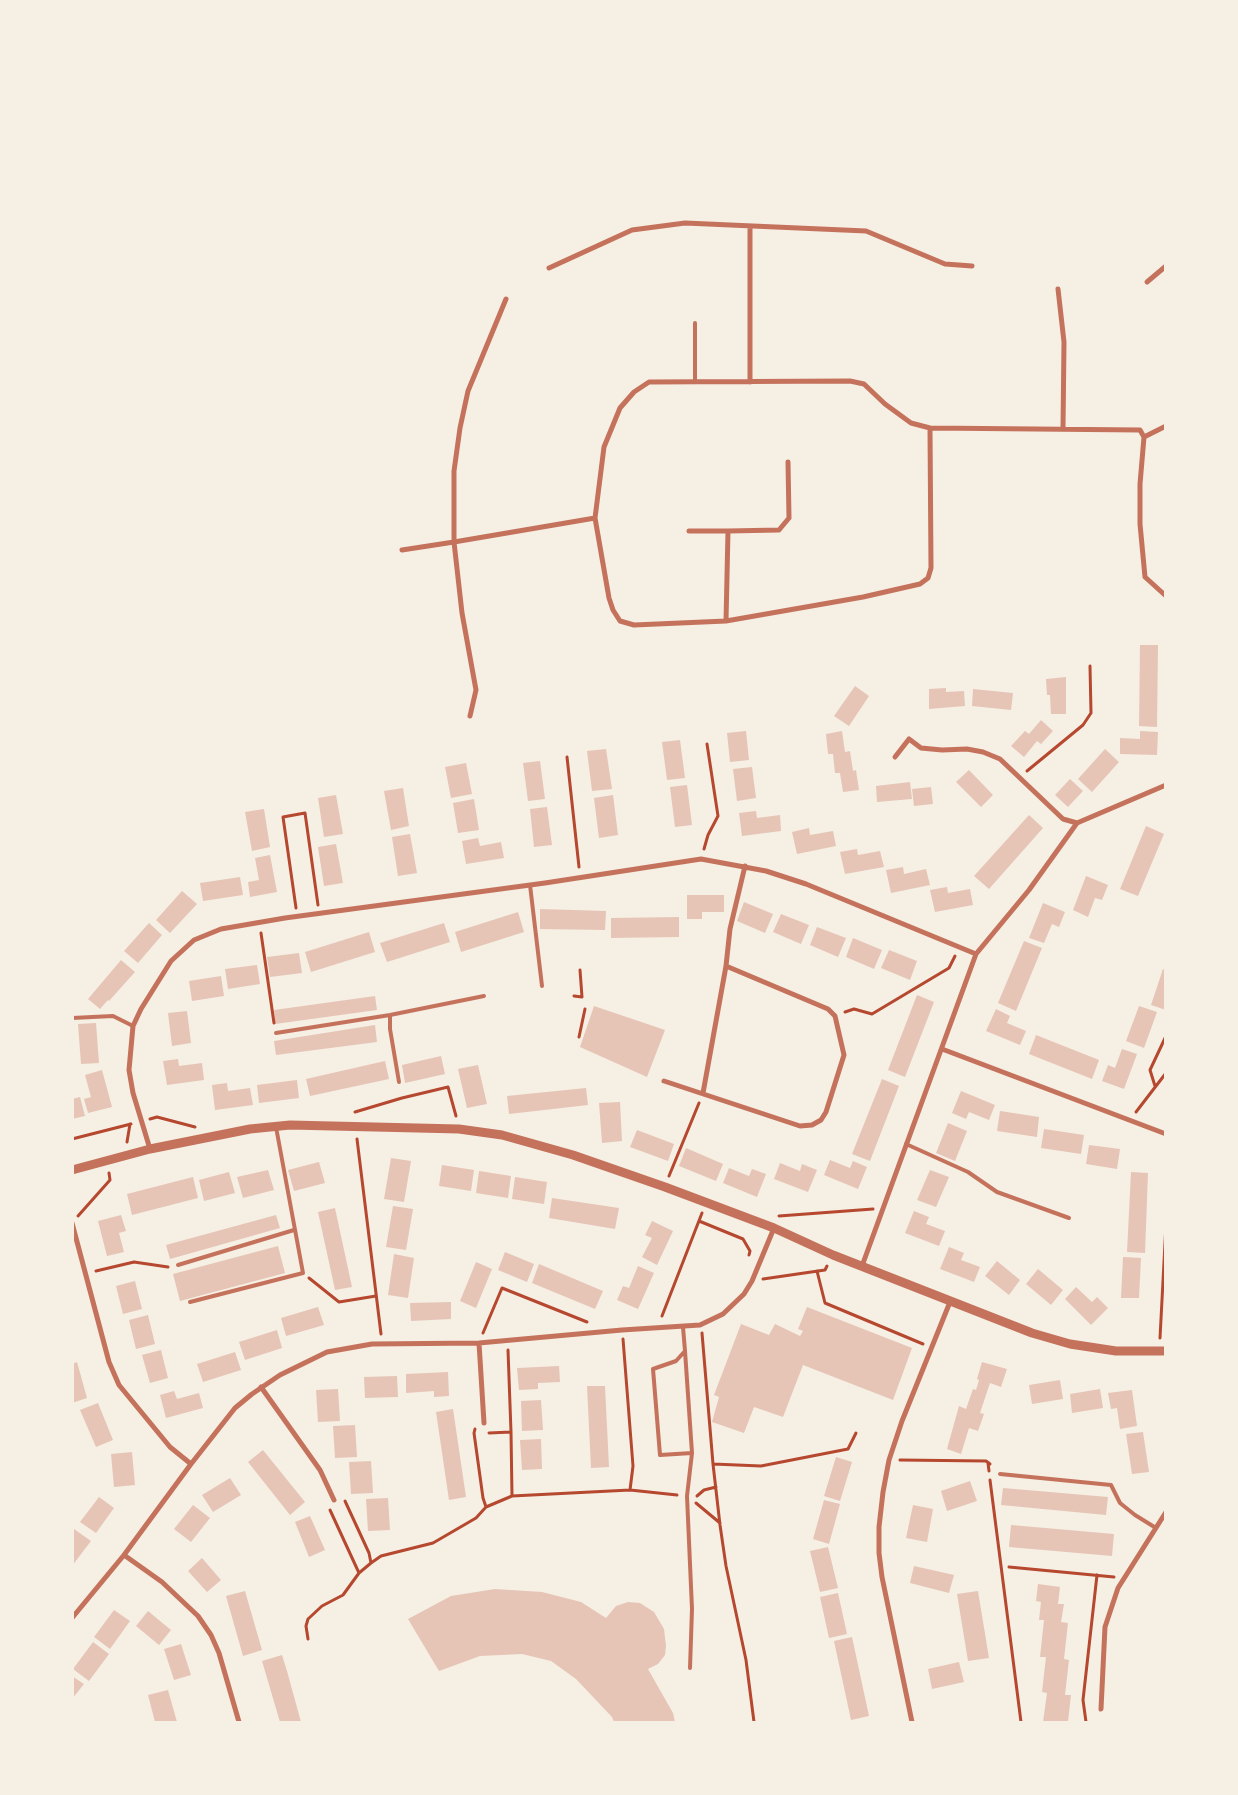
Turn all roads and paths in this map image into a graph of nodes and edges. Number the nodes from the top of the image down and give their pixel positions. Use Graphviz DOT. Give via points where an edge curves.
graph roads {
  1 [pos="750,227"];
  2 [pos="972,266"];
  3 [pos="1166,266"];
  4 [pos="549,268"];
  5 [pos="1147,282"];
  6 [pos="1058,289"];
  7 [pos="506,299"];
  8 [pos="695,323"];
  9 [pos="695,382"];
  10 [pos="750,382"];
  11 [pos="1166,426"];
  12 [pos="930,428"];
  13 [pos="1063,429"];
  14 [pos="1144,437"];
  15 [pos="788,462"];
  16 [pos="595,518"];
  17 [pos="689,531"];
  18 [pos="728,531"];
  19 [pos="454,542"];
  20 [pos="402,550"];
  21 [pos="1166,596"];
  22 [pos="726,621"];
  23 [pos="1090,666"];
  24 [pos="470,716"];
  25 [pos="707,744"];
  26 [pos="567,757"];
  27 [pos="895,758"];
  28 [pos="1019,778"];
  29 [pos="1166,785"];
  30 [pos="1077,823"];
  31 [pos="701,859"];
  32 [pos="745,866"];
  33 [pos="580,878"];
  34 [pos="530,885"];
  35 [pos="320,913"];
  36 [pos="297,916"];
  37 [pos="259,922"];
  38 [pos="960,947"];
  39 [pos="976,954"];
  40 [pos="726,966"];
  41 [pos="580,970"];
  42 [pos="542,986"];
  43 [pos="484,996"];
  44 [pos="574,996"];
  45 [pos="585,1009"];
  46 [pos="390,1015"];
  47 [pos="835,1016"];
  48 [pos="72,1018"];
  49 [pos="134,1026"];
  50 [pos="276,1033"];
  51 [pos="1166,1036"];
  52 [pos="579,1037"];
  53 [pos="942,1049"];
  54 [pos="1166,1073"];
  55 [pos="664,1081"];
  56 [pos="399,1082"];
  57 [pos="1155,1086"];
  58 [pos="703,1094"];
  59 [pos="346,1113"];
  60 [pos="1132,1120"];
  61 [pos="142,1121"];
  62 [pos="355,1126"];
  63 [pos="196,1127"];
  64 [pos="276,1127"];
  65 [pos="460,1129"];
  66 [pos="1166,1134"];
  67 [pos="72,1139"];
  68 [pos="906,1144"];
  69 [pos="150,1149"];
  70 [pos="108,1161"];
  71 [pos="72,1170"];
  72 [pos="665,1187"];
  73 [pos="706,1202"];
  74 [pos="883,1209"];
  75 [pos="776,1217"];
  76 [pos="72,1218"];
  77 [pos="1069,1218"];
  78 [pos="699,1221"];
  79 [pos="72,1223"];
  80 [pos="1166,1224"];
  81 [pos="774,1228"];
  82 [pos="294,1230"];
  83 [pos="833,1255"];
  84 [pos="749,1259"];
  85 [pos="178,1265"];
  86 [pos="862,1266"];
  87 [pos="817,1271"];
  88 [pos="86,1273"];
  89 [pos="303,1274"];
  90 [pos="752,1281"];
  91 [pos="376,1296"];
  92 [pos="190,1302"];
  93 [pos="950,1302"];
  94 [pos="594,1325"];
  95 [pos="700,1325"];
  96 [pos="683,1327"];
  97 [pos="657,1328"];
  98 [pos="622,1330"];
  99 [pos="508,1340"];
  100 [pos="479,1342"];
  101 [pos="382,1344"];
  102 [pos="932,1347"];
  103 [pos="685,1351"];
  104 [pos="1162,1351"];
  105 [pos="261,1387"];
  106 [pos="484,1423"];
  107 [pos="511,1432"];
  108 [pos="474,1433"];
  109 [pos="856,1433"];
  110 [pos="692,1452"];
  111 [pos="889,1460"];
  112 [pos="988,1463"];
  113 [pos="191,1464"];
  114 [pos="713,1464"];
  115 [pos="1000,1474"];
  116 [pos="716,1487"];
  117 [pos="630,1490"];
  118 [pos="512,1496"];
  119 [pos="687,1496"];
  120 [pos="334,1500"];
  121 [pos="486,1507"];
  122 [pos="1166,1512"];
  123 [pos="720,1524"];
  124 [pos="1156,1528"];
  125 [pos="124,1555"];
  126 [pos="371,1563"];
  127 [pos="1009,1567"];
  128 [pos="359,1573"];
  129 [pos="1097,1575"];
  130 [pos="1124,1578"];
  131 [pos="72,1618"];
  132 [pos="308,1638"];
  133 [pos="690,1668"];
  134 [pos="1101,1709"];
  135 [pos="239,1722"];
  136 [pos="754,1722"];
  137 [pos="912,1722"];
  138 [pos="1021,1722"];
  139 [pos="1086,1722"];
  1 -- 2 [label="street" via="866,231 945,264"];
  1 -- 4 [label="street" via="685,223 632,230"];
  1 -- 10 [label="street"];
  3 -- 5 [label="street"];
  6 -- 13 [label="street" via="1064,342"];
  7 -- 19 [label="street" via="468,391 460,428 454,471"];
  8 -- 9 [label="lane"];
  9 -- 10 [label="street"];
  9 -- 16 [label="street" via="649,382 634,392 620,408 604,447"];
  10 -- 12 [label="street" via="850,381 864,384 912,423"];
  11 -- 14 [label="street"];
  12 -- 13 [label="street"];
  12 -- 22 [label="street" via="931,568 928,578 920,584 863,597"];
  13 -- 14 [label="street" via="1140,430"];
  14 -- 21 [label="street" via="1140,524 1145,577"];
  15 -- 18 [label="street" via="789,518 779,530"];
  16 -- 19 [label="street"];
  16 -- 22 [label="street" via="610,598 620,621 634,625"];
  17 -- 18 [label="street"];
  18 -- 22 [label="street"];
  19 -- 20 [label="street"];
  19 -- 24 [label="street" via="462,613 476,690"];
  23 -- 28 [label="path" via="1091,714"];
  25 -- 31 [label="path" via="718,816"];
  26 -- 33 [label="path"];
  27 -- 28 [label="street" via="909,739 921,748 982,752 1000,759"];
  28 -- 30 [label="street" via="1063,819"];
  29 -- 30 [label="street"];
  30 -- 39 [label="street" via="1029,890"];
  31 -- 32 [label="street"];
  31 -- 33 [label="street"];
  32 -- 38 [label="street" via="806,884"];
  32 -- 40 [label="street" via="730,929"];
  33 -- 34 [label="street"];
  34 -- 35 [label="street"];
  34 -- 42 [label="lane"];
  35 -- 36 [label="street"];
  35 -- 36 [label="path" via="305,813 283,817"];
  36 -- 37 [label="street"];
  37 -- 49 [label="street" via="221,929 194,940 171,961"];
  37 -- 50 [label="path"];
  38 -- 39 [label="street"];
  38 -- 47 [label="path" via="949,968 872,1014 854,1008"];
  39 -- 53 [label="street"];
  40 -- 47 [label="street" via="828,1009"];
  40 -- 58 [label="street"];
  41 -- 44 [label="path" via="582,997"];
  43 -- 46 [label="lane"];
  45 -- 52 [label="path"];
  46 -- 50 [label="lane"];
  46 -- 56 [label="lane"];
  47 -- 58 [label="street" via="844,1055 821,1120 800,1126"];
  48 -- 49 [label="lane" via="112,1016"];
  49 -- 61 [label="street" via="129,1070"];
  51 -- 57 [label="path" via="1150,1070"];
  53 -- 60 [label="street"];
  53 -- 68 [label="street"];
  54 -- 57 [label="path"];
  55 -- 58 [label="street"];
  57 -- 60 [label="path"];
  58 -- 72 [label="path"];
  59 -- 65 [label="path" via="448,1087"];
  60 -- 66 [label="street"];
  61 -- 63 [label="path" via="157,1116"];
  61 -- 67 [label="path"];
  61 -- 69 [label="street"];
  62 -- 64 [label="street"];
  62 -- 65 [label="street"];
  62 -- 91 [label="path"];
  64 -- 69 [label="street" via="250,1129"];
  64 -- 82 [label="lane"];
  65 -- 72 [label="street" via="534,1143"];
  68 -- 74 [label="street"];
  68 -- 77 [label="lane" via="968,1172 997,1192"];
  69 -- 70 [label="street"];
  70 -- 71 [label="street"];
  70 -- 76 [label="path" via="110,1180 80,1216"];
  72 -- 73 [label="street"];
  73 -- 78 [label="path"];
  73 -- 81 [label="street"];
  74 -- 75 [label="path"];
  74 -- 86 [label="street"];
  78 -- 84 [label="path" via="742,1239 750,1251"];
  78 -- 97 [label="path"];
  79 -- 88 [label="street"];
  80 -- 104 [label="path"];
  81 -- 83 [label="street"];
  81 -- 90 [label="street"];
  82 -- 85 [label="lane"];
  82 -- 89 [label="lane"];
  83 -- 86 [label="street"];
  83 -- 87 [label="path" via="825,1270"];
  85 -- 88 [label="path" via="168,1267 134,1262"];
  86 -- 93 [label="street"];
  87 -- 90 [label="path"];
  87 -- 102 [label="path" via="824,1302"];
  88 -- 113 [label="street" via="109,1362 119,1385 170,1446"];
  89 -- 91 [label="path" via="339,1302"];
  89 -- 92 [label="lane"];
  90 -- 95 [label="street" via="744,1294 723,1314"];
  91 -- 101 [label="path"];
  93 -- 102 [label="street"];
  93 -- 104 [label="street" via="1070,1344 1116,1351"];
  94 -- 100 [label="path" via="502,1288"];
  95 -- 96 [label="street"];
  95 -- 114 [label="path"];
  96 -- 97 [label="street"];
  96 -- 103 [label="lane"];
  97 -- 98 [label="street"];
  98 -- 99 [label="street"];
  98 -- 117 [label="path" via="633,1466"];
  99 -- 100 [label="street"];
  99 -- 107 [label="path"];
  100 -- 101 [label="street"];
  100 -- 106 [label="street"];
  101 -- 105 [label="street" via="328,1352"];
  102 -- 111 [label="street"];
  103 -- 110 [label="lane"];
  103 -- 110 [label="lane" via="676,1361 654,1369 659,1445 660,1455"];
  105 -- 113 [label="street" via="236,1408"];
  105 -- 120 [label="street" via="320,1470"];
  106 -- 108 [label="path"];
  107 -- 108 [label="path"];
  107 -- 118 [label="path"];
  108 -- 121 [label="path"];
  109 -- 114 [label="path" via="848,1449 761,1466"];
  110 -- 119 [label="lane"];
  111 -- 112 [label="path"];
  111 -- 137 [label="street" via="879,1527 879,1553"];
  112 -- 115 [label="path"];
  112 -- 138 [label="path"];
  113 -- 125 [label="street"];
  114 -- 116 [label="path"];
  115 -- 124 [label="lane" via="1112,1485 1120,1503"];
  116 -- 123 [label="path"];
  116 -- 123 [label="path" via="704,1490 695,1501"];
  117 -- 118 [label="path"];
  117 -- 119 [label="path"];
  118 -- 121 [label="path"];
  119 -- 133 [label="lane" via="692,1609"];
  120 -- 126 [label="path" via="346,1501"];
  120 -- 128 [label="path" via="328,1508"];
  121 -- 126 [label="path" via="476,1518 434,1543 381,1556"];
  122 -- 124 [label="street"];
  123 -- 136 [label="path" via="746,1660"];
  124 -- 130 [label="street"];
  125 -- 131 [label="street"];
  125 -- 135 [label="street" via="162,1582 198,1616 219,1653"];
  126 -- 128 [label="path"];
  127 -- 129 [label="path"];
  128 -- 132 [label="path" via="342,1595 322,1606 308,1619"];
  129 -- 130 [label="path"];
  129 -- 139 [label="path" via="1083,1700"];
  130 -- 134 [label="street" via="1105,1627"];
}
